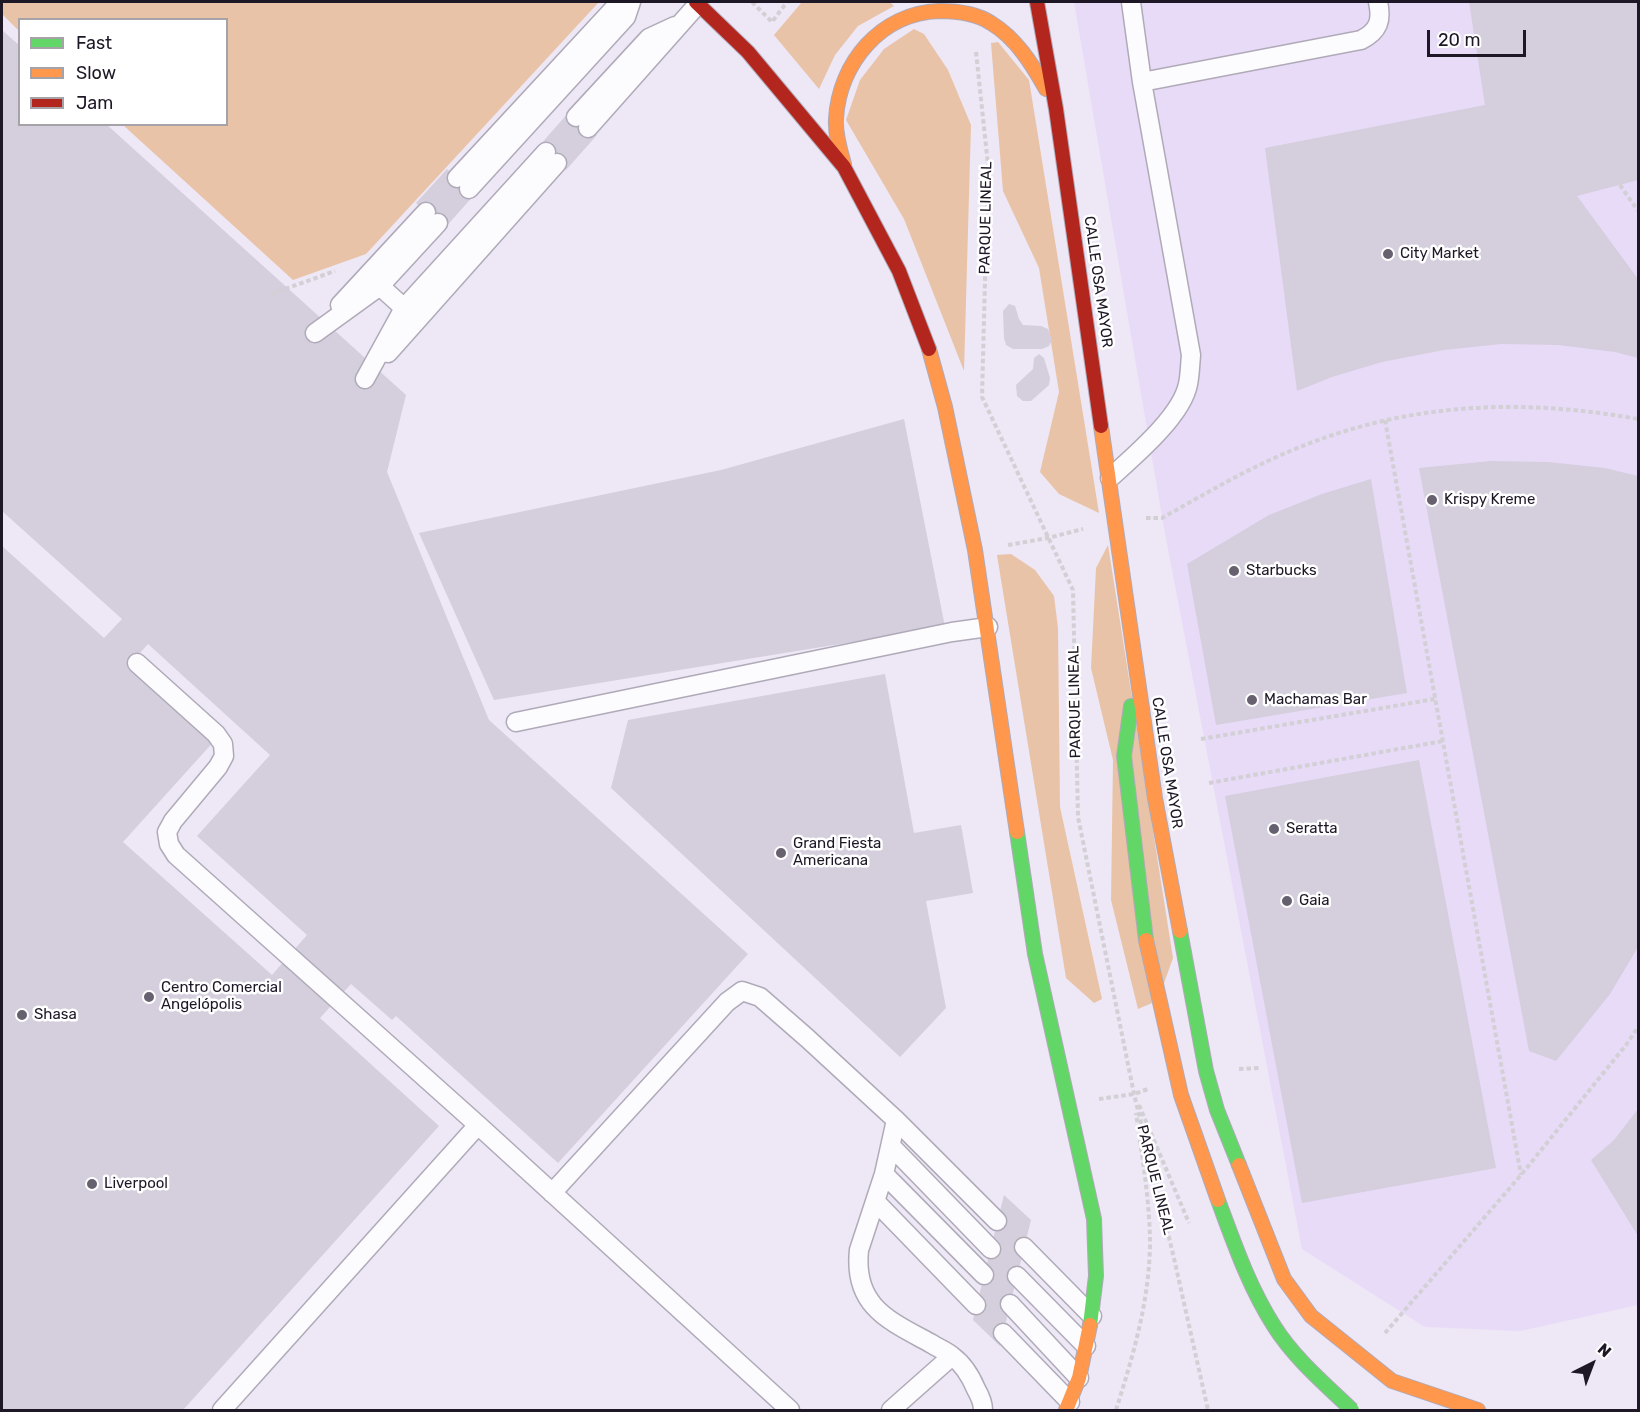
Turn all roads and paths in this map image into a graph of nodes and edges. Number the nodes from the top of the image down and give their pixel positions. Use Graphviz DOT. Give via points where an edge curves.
graph roads {
  1 [pos="620,2"];
  2 [pos="631,2"];
  3 [pos="752,2"];
  4 [pos="787,2"];
  5 [pos="1037,2"];
  6 [pos="1131,2"];
  7 [pos="1378,2"];
  8 [pos="697,3"];
  9 [pos="972,14"];
  10 [pos="1142,82"];
  11 [pos="1056,110"];
  12 [pos="582,122"];
  13 [pos="551,157"];
  14 [pos="844,167"];
  15 [pos="1620,185"];
  16 [pos="1638,211"];
  17 [pos="432,217"];
  18 [pos="374,280"];
  19 [pos="411,314"];
  20 [pos="315,333"];
  21 [pos="364,379"];
  22 [pos="1638,419"];
  23 [pos="1385,420"];
  24 [pos="1110,478"];
  25 [pos="1114,520"];
  26 [pos="1048,538"];
  27 [pos="975,550"];
  28 [pos="988,627"];
  29 [pos="137,663"];
  30 [pos="1137,677"];
  31 [pos="1435,699"];
  32 [pos="516,722"];
  33 [pos="1201,739"];
  34 [pos="1443,741"];
  35 [pos="1209,783"];
  36 [pos="1638,1027"];
  37 [pos="896,1120"];
  38 [pos="1139,1120"];
  39 [pos="478,1125"];
  40 [pos="891,1146"];
  41 [pos="884,1174"];
  42 [pos="1521,1175"];
  43 [pos="552,1193"];
  44 [pos="876,1202"];
  45 [pos="997,1221"];
  46 [pos="1024,1247"];
  47 [pos="991,1249"];
  48 [pos="984,1275"];
  49 [pos="1017,1276"];
  50 [pos="1010,1304"];
  51 [pos="976,1305"];
  52 [pos="1092,1316"];
  53 [pos="1003,1333"];
  54 [pos="1381,1338"];
  55 [pos="1086,1346"];
  56 [pos="952,1356"];
  57 [pos="1079,1378"];
  58 [pos="1068,1406"];
  59 [pos="222,1410"];
  60 [pos="790,1410"];
  61 [pos="891,1410"];
  62 [pos="983,1410"];
  63 [pos="1116,1410"];
  64 [pos="1208,1410"];
  65 [pos="1352,1410"];
  66 [pos="1478,1410"];
  1 -- 2 [label="lane" via="463,183 626,17"];
  3 -- 4 [label="path" via="772,22"];
  5 -- 11 [label="street, CALLE OSA MAYOR"];
  6 -- 10 [label="lane"];
  7 -- 10 [label="lane" via="1380,24 1361,40"];
  8 -- 12 [label="lane" via="681,24"];
  8 -- 14 [label="street" via="748,52"];
  9 -- 11 [label="street" via="998,27 1023,51"];
  9 -- 14 [label="street" via="937,10 910,14 885,26 866,44 854,60 839,95 836,119"];
  9 -- 26 [label="path, PARQUE LINEAL" via="988,165 982,397"];
  10 -- 24 [label="lane" via="1191,355 1188,386 1175,412"];
  11 -- 24 [label="street, CALLE OSA MAYOR"];
  13 -- 19 [label="lane"];
  14 -- 27 [label="street" via="899,271 928,344"];
  15 -- 16 [label="path"];
  17 -- 18 [label="lane"];
  18 -- 19 [label="lane"];
  18 -- 20 [label="lane"];
  19 -- 21 [label="lane"];
  22 -- 23 [label="path" via="1547,407 1490,406"];
  23 -- 25 [label="path" via="1322,438 1269,460 1162,518"];
  23 -- 31 [label="path"];
  24 -- 25 [label="street, CALLE OSA MAYOR"];
  25 -- 26 [label="path"];
  25 -- 30 [label="street, CALLE OSA MAYOR"];
  26 -- 27 [label="path"];
  26 -- 38 [label="path, PARQUE LINEAL" via="1073,590 1078,817"];
  27 -- 28 [label="street"];
  28 -- 32 [label="lane"];
  28 -- 52 [label="street" via="1035,954 1094,1219 1096,1276"];
  29 -- 39 [label="lane" via="223,744 224,756 218,767 167,832 176,855"];
  30 -- 65 [label="street, bridge" via="1124,756 1146,940 1181,1095 1242,1266 1274,1327 1304,1364"];
  30 -- 66 [label="street, CALLE OSA MAYOR" via="1155,798 1206,1071 1284,1279 1311,1316 1392,1382"];
  31 -- 33 [label="path"];
  31 -- 34 [label="path"];
  34 -- 35 [label="path"];
  34 -- 42 [label="path"];
  36 -- 42 [label="path"];
  37 -- 40 [label="lane"];
  37 -- 43 [label="lane" via="760,997 742,991 727,1002"];
  37 -- 45 [label="lane"];
  38 -- 63 [label="path, PARQUE LINEAL" via="1150,1244 1147,1286 1135,1348"];
  38 -- 64 [label="path, PARQUE LINEAL"];
  39 -- 43 [label="lane"];
  39 -- 59 [label="lane"];
  40 -- 41 [label="lane"];
  40 -- 47 [label="lane"];
  41 -- 44 [label="lane"];
  41 -- 48 [label="lane"];
  42 -- 54 [label="path"];
  43 -- 60 [label="lane"];
  44 -- 51 [label="lane"];
  44 -- 56 [label="lane" via="860,1250 862,1286 879,1313"];
  46 -- 52 [label="lane"];
  49 -- 55 [label="lane"];
  50 -- 57 [label="lane"];
  52 -- 55 [label="street"];
  53 -- 58 [label="lane"];
  55 -- 57 [label="street"];
  56 -- 61 [label="lane"];
  56 -- 62 [label="lane" via="971,1377"];
  57 -- 58 [label="street"];
}
